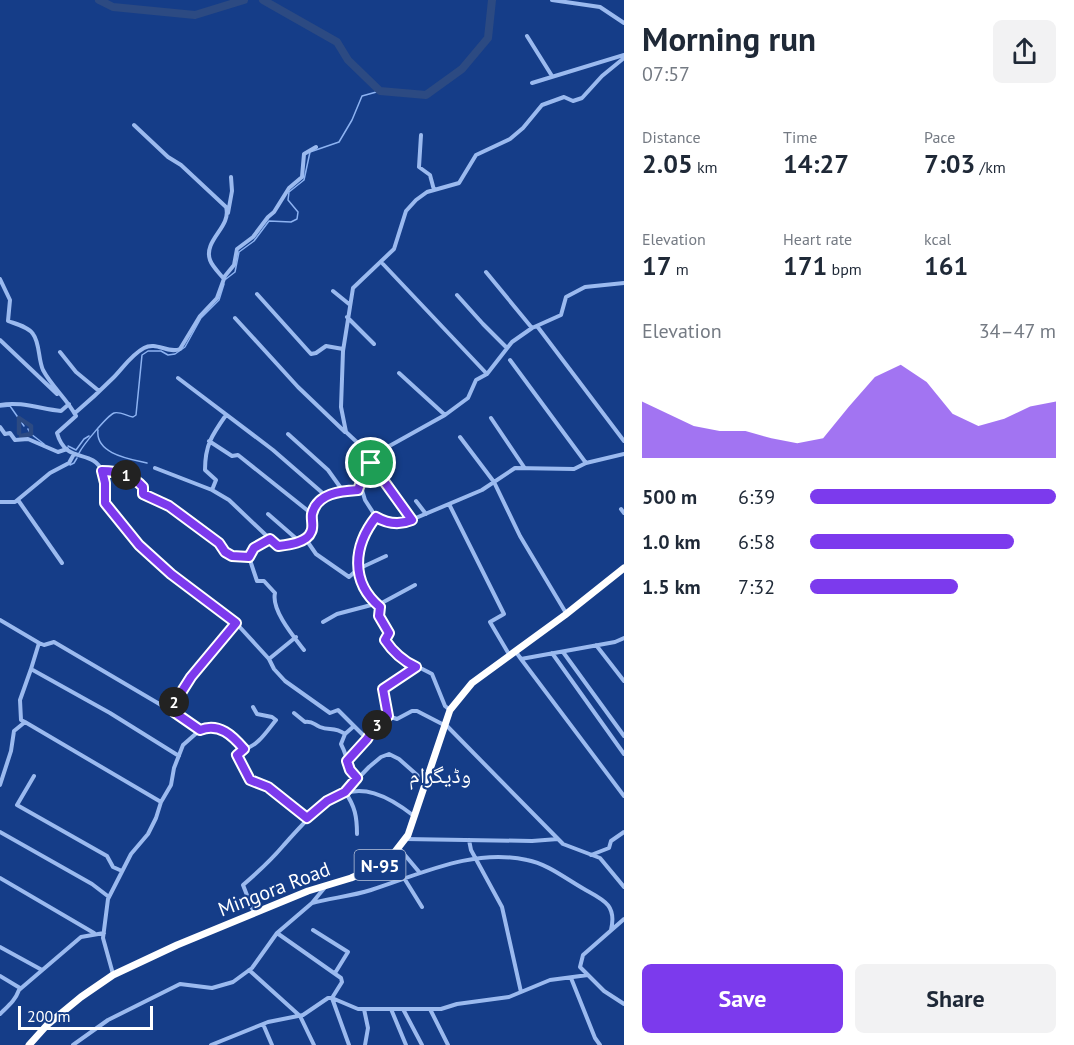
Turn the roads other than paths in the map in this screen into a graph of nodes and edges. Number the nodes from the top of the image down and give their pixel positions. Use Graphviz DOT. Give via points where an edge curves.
graph roads {
  1 [pos="552,0"];
  2 [pos="624,23"];
  3 [pos="527,36"];
  4 [pos="624,57"];
  5 [pos="552,76"];
  6 [pos="532,83"];
  7 [pos="134,125"];
  8 [pos="420,135"];
  9 [pos="316,147"];
  10 [pos="231,177"];
  11 [pos="434,190"];
  12 [pos="228,213"];
  13 [pos="383,264"];
  14 [pos="486,272"];
  15 [pos="0,279"];
  16 [pos="224,279"];
  17 [pos="624,283"];
  18 [pos="333,291"];
  19 [pos="257,294"];
  20 [pos="457,295"];
  21 [pos="349,304"];
  22 [pos="347,316"];
  23 [pos="235,318"];
  24 [pos="534,327"];
  25 [pos="0,340"];
  26 [pos="374,344"];
  27 [pos="507,348"];
  28 [pos="343,349"];
  29 [pos="60,352"];
  30 [pos="510,360"];
  31 [pos="399,373"];
  32 [pos="486,374"];
  33 [pos="178,378"];
  34 [pos="99,392"];
  35 [pos="60,396"];
  36 [pos="69,404"];
  37 [pos="0,405"];
  38 [pos="75,413"];
  39 [pos="226,415"];
  40 [pos="445,415"];
  41 [pos="491,418"];
  42 [pos="0,427"];
  43 [pos="346,432"];
  44 [pos="288,434"];
  45 [pos="460,437"];
  46 [pos="209,441"];
  47 [pos="624,441"];
  48 [pos="67,449"];
  49 [pos="74,454"];
  50 [pos="624,454"];
  51 [pos="375,459"];
  52 [pos="371,463"];
  53 [pos="586,463"];
  54 [pos="524,467"];
  55 [pos="155,468"];
  56 [pos="102,471"];
  57 [pos="494,482"];
  58 [pos="212,490"];
  59 [pos="358,490"];
  60 [pos="343,491"];
  61 [pos="326,496"];
  62 [pos="18,500"];
  63 [pos="416,501"];
  64 [pos="0,502"];
  65 [pos="449,504"];
  66 [pos="268,514"];
  67 [pos="312,514"];
  68 [pos="426,514"];
  69 [pos="376,517"];
  70 [pos="412,520"];
  71 [pos="305,538"];
  72 [pos="270,539"];
  73 [pos="299,541"];
  74 [pos="386,556"];
  75 [pos="249,557"];
  76 [pos="62,563"];
  77 [pos="624,568"];
  78 [pos="358,569"];
  79 [pos="415,585"];
  80 [pos="377,604"];
  81 [pos="567,614"];
  82 [pos="0,620"];
  83 [pos="323,622"];
  84 [pos="236,623"];
  85 [pos="296,637"];
  86 [pos="624,638"];
  87 [pos="39,643"];
  88 [pos="596,645"];
  89 [pos="304,650"];
  90 [pos="563,652"];
  91 [pos="552,653"];
  92 [pos="513,654"];
  93 [pos="269,659"];
  94 [pos="521,659"];
  95 [pos="416,667"];
  96 [pos="32,669"];
  97 [pos="624,681"];
  98 [pos="253,707"];
  99 [pos="450,711"];
  100 [pos="174,712"];
  101 [pos="294,712"];
  102 [pos="388,716"];
  103 [pos="25,722"];
  104 [pos="446,725"];
  105 [pos="354,726"];
  106 [pos="200,730"];
  107 [pos="345,734"];
  108 [pos="624,735"];
  109 [pos="367,739"];
  110 [pos="244,749"];
  111 [pos="624,754"];
  112 [pos="179,756"];
  113 [pos="347,761"];
  114 [pos="34,776"];
  115 [pos="1,777"];
  116 [pos="357,778"];
  117 [pos="426,783"];
  118 [pos="0,785"];
  119 [pos="345,792"];
  120 [pos="624,796"];
  121 [pos="161,802"];
  122 [pos="415,816"];
  123 [pos="307,818"];
  124 [pos="0,832"];
  125 [pos="624,832"];
  126 [pos="357,834"];
  127 [pos="405,839"];
  128 [pos="558,839"];
  129 [pos="469,840"];
  130 [pos="398,848"];
  131 [pos="591,855"];
  132 [pos="475,859"];
  133 [pos="122,871"];
  134 [pos="420,873"];
  135 [pos="0,878"];
  136 [pos="404,878"];
  137 [pos="326,885"];
  138 [pos="624,887"];
  139 [pos="109,897"];
  140 [pos="312,903"];
  141 [pos="422,907"];
  142 [pos="254,913"];
  143 [pos="624,919"];
  144 [pos="313,930"];
  145 [pos="611,930"];
  146 [pos="104,933"];
  147 [pos="277,933"];
  148 [pos="94,934"];
  149 [pos="0,947"];
  150 [pos="42,970"];
  151 [pos="249,970"];
  152 [pos="335,973"];
  153 [pos="113,975"];
  154 [pos="588,975"];
  155 [pos="0,976"];
  156 [pos="571,978"];
  157 [pos="21,988"];
  158 [pos="521,992"];
  159 [pos="332,998"];
  160 [pos="624,1004"];
  161 [pos="364,1009"];
  162 [pos="391,1009"];
  163 [pos="403,1009"];
  164 [pos="430,1009"];
  165 [pos="1,1012"];
  166 [pos="300,1016"];
  167 [pos="263,1024"];
  168 [pos="31,1044"];
  169 [pos="73,1045"];
  170 [pos="211,1045"];
  171 [pos="272,1045"];
  172 [pos="314,1045"];
  173 [pos="349,1045"];
  174 [pos="365,1045"];
  175 [pos="406,1045"];
  176 [pos="422,1045"];
  177 [pos="448,1045"];
  178 [pos="600,1045"];
  1 -- 2 [label="street" via="600,7"];
  3 -- 5 [label="street"];
  4 -- 5 [label="street"];
  4 -- 11 [label="street" via="582,98 564,97 542,105 510,139 476,155 459,183"];
  5 -- 6 [label="street"];
  7 -- 12 [label="street" via="226,207"];
  8 -- 11 [label="street" via="419,167 430,175"];
  9 -- 16 [label="street" via="304,154 302,177 289,188 253,237 240,246"];
  10 -- 12 [label="street"];
  11 -- 21 [label="street" via="406,211 394,249 353,288"];
  12 -- 16 [label="street" via="209,255"];
  13 -- 32 [label="street"];
  14 -- 24 [label="street"];
  15 -- 35 [label="street" via="10,300 9,321 32,331 42,369"];
  16 -- 34 [label="street" via="217,298 200,316 180,349 144,348"];
  17 -- 24 [label="street" via="585,288 566,297 561,315"];
  18 -- 21 [label="street"];
  19 -- 28 [label="street" via="311,354 326,346"];
  20 -- 27 [label="street"];
  21 -- 22 [label="street"];
  22 -- 26 [label="street"];
  22 -- 28 [label="street"];
  23 -- 43 [label="street"];
  24 -- 27 [label="street"];
  24 -- 47 [label="street"];
  25 -- 35 [label="street"];
  27 -- 32 [label="street"];
  28 -- 43 [label="street" via="341,408"];
  29 -- 34 [label="street"];
  30 -- 53 [label="street"];
  31 -- 40 [label="street"];
  32 -- 40 [label="street" via="476,380 468,398"];
  33 -- 39 [label="street"];
  34 -- 38 [label="street"];
  35 -- 36 [label="street"];
  36 -- 37 [label="street" via="61,411"];
  36 -- 38 [label="street"];
  38 -- 48 [label="street" via="57,433"];
  39 -- 46 [label="street"];
  39 -- 61 [label="street"];
  40 -- 51 [label="street" via="384,449"];
  41 -- 54 [label="street"];
  42 -- 48 [label="street" via="15,440 30,440 58,452"];
  43 -- 51 [label="street"];
  44 -- 60 [label="street" via="328,470"];
  45 -- 57 [label="street"];
  46 -- 58 [label="street" via="205,470 216,478"];
  46 -- 67 [label="street" via="232,456 238,455"];
  48 -- 49 [label="street"];
  49 -- 56 [label="street" via="88,458"];
  49 -- 62 [label="street" via="69,463 50,473"];
  50 -- 53 [label="street"];
  51 -- 52 [label="street"];
  52 -- 59 [label="street"];
  52 -- 70 [label="street"];
  53 -- 54 [label="street" via="559,470"];
  54 -- 57 [label="street" via="508,471"];
  55 -- 58 [label="street"];
  56 -- 75 [label="street" via="118,472 135,480 143,487 143,494 169,506 219,543 225,552"];
  56 -- 84 [label="street" via="105,503 143,550"];
  57 -- 65 [label="street"];
  57 -- 81 [label="street" via="520,536"];
  58 -- 72 [label="street" via="230,500"];
  59 -- 60 [label="street"];
  59 -- 69 [label="street" via="362,490"];
  60 -- 61 [label="street"];
  61 -- 67 [label="street"];
  62 -- 64 [label="street"];
  62 -- 76 [label="street"];
  63 -- 68 [label="street"];
  65 -- 68 [label="street"];
  65 -- 92 [label="street" via="504,614 490,622"];
  66 -- 73 [label="street"];
  67 -- 71 [label="street" via="312,532"];
  68 -- 70 [label="street"];
  69 -- 70 [label="street" via="386,522"];
  69 -- 78 [label="street" via="361,544"];
  71 -- 73 [label="street"];
  71 -- 78 [label="street" via="316,554 349,577"];
  72 -- 73 [label="street" via="278,546"];
  72 -- 75 [label="street" via="254,548"];
  74 -- 78 [label="street"];
  75 -- 85 [label="street" via="255,578 264,580 275,593 276,610"];
  77 -- 81 [label="highway, Mingora Road / N-95"];
  78 -- 80 [label="street" via="361,581"];
  79 -- 80 [label="street"];
  80 -- 83 [label="street" via="337,614"];
  80 -- 95 [label="street" via="389,633 385,640"];
  81 -- 92 [label="highway, Mingora Road / N-95"];
  82 -- 87 [label="street"];
  84 -- 93 [label="street"];
  84 -- 100 [label="street" via="180,693 172,707"];
  85 -- 89 [label="street"];
  85 -- 93 [label="street"];
  86 -- 88 [label="street"];
  87 -- 96 [label="street"];
  87 -- 100 [label="street" via="54,642"];
  88 -- 90 [label="street"];
  88 -- 97 [label="street"];
  90 -- 91 [label="street"];
  90 -- 108 [label="street"];
  91 -- 94 [label="street"];
  91 -- 111 [label="street"];
  92 -- 94 [label="street"];
  92 -- 99 [label="highway, Mingora Road / N-95" via="472,683"];
  93 -- 105 [label="street" via="274,669 301,694 330,713 338,710"];
  94 -- 120 [label="street"];
  95 -- 99 [label="street" via="432,674"];
  95 -- 102 [label="street" via="383,689"];
  96 -- 103 [label="street" via="20,700 21,720"];
  96 -- 112 [label="street"];
  98 -- 110 [label="street" via="257,714 276,720 269,731"];
  99 -- 104 [label="highway, Mingora Road / N-95"];
  100 -- 106 [label="street"];
  101 -- 107 [label="street" via="305,722 334,727"];
  102 -- 104 [label="street" via="397,719 417,711"];
  102 -- 109 [label="street"];
  103 -- 115 [label="street" via="14,731"];
  103 -- 121 [label="street"];
  104 -- 117 [label="highway, Mingora Road / N-95"];
  104 -- 128 [label="street"];
  105 -- 107 [label="street"];
  105 -- 109 [label="street"];
  106 -- 110 [label="street" via="224,730"];
  106 -- 112 [label="street" via="183,745"];
  107 -- 113 [label="street" via="341,744"];
  109 -- 113 [label="street"];
  110 -- 123 [label="street" via="237,755 250,780 268,787"];
  112 -- 121 [label="street" via="171,785"];
  113 -- 116 [label="street"];
  114 -- 133 [label="street" via="17,805 106,856 113,867"];
  115 -- 118 [label="street"];
  116 -- 117 [label="street" via="389,754"];
  116 -- 119 [label="street"];
  117 -- 122 [label="highway, Mingora Road / N-95"];
  119 -- 122 [label="street" via="384,796"];
  119 -- 123 [label="street"];
  119 -- 126 [label="street" via="357,816"];
  121 -- 133 [label="street" via="148,834"];
  122 -- 127 [label="highway, Mingora Road / N-95"];
  123 -- 142 [label="street" via="243,885"];
  124 -- 139 [label="street"];
  125 -- 131 [label="street" via="611,841 609,848"];
  127 -- 129 [label="street"];
  127 -- 130 [label="highway, Mingora Road / N-95"];
  128 -- 129 [label="street"];
  128 -- 131 [label="street"];
  129 -- 132 [label="street"];
  130 -- 134 [label="street"];
  130 -- 137 [label="highway, Mingora Road / N-95" via="378,866"];
  131 -- 138 [label="street" via="600,858"];
  132 -- 134 [label="street"];
  132 -- 145 [label="street" via="529,860 560,874 610,907"];
  132 -- 158 [label="street" via="502,907"];
  133 -- 139 [label="street"];
  134 -- 136 [label="street"];
  135 -- 148 [label="street"];
  136 -- 140 [label="street" via="368,891"];
  136 -- 141 [label="street"];
  137 -- 140 [label="street"];
  137 -- 142 [label="highway, Mingora Road / N-95"];
  139 -- 146 [label="street"];
  140 -- 147 [label="street"];
  142 -- 153 [label="highway, Mingora Road / N-95"];
  143 -- 145 [label="street"];
  144 -- 152 [label="street" via="348,952"];
  145 -- 154 [label="street" via="583,955 579,967"];
  146 -- 148 [label="street"];
  146 -- 153 [label="street"];
  147 -- 151 [label="street"];
  147 -- 152 [label="street"];
  148 -- 150 [label="street" via="81,937"];
  149 -- 150 [label="street"];
  150 -- 157 [label="street"];
  151 -- 166 [label="street"];
  151 -- 169 [label="street" via="233,982 212,988 180,984 108,1020"];
  152 -- 159 [label="street" via="342,982"];
  153 -- 168 [label="highway, Mingora Road / N-95" via="47,1025"];
  154 -- 156 [label="street"];
  154 -- 160 [label="street"];
  155 -- 157 [label="street"];
  156 -- 158 [label="street" via="550,980"];
  156 -- 178 [label="street"];
  157 -- 165 [label="street" via="10,1006"];
  158 -- 164 [label="street"];
  159 -- 161 [label="street"];
  159 -- 166 [label="street"];
  159 -- 173 [label="street"];
  161 -- 162 [label="street"];
  161 -- 174 [label="street" via="368,1028"];
  162 -- 163 [label="street"];
  162 -- 175 [label="street"];
  163 -- 164 [label="street"];
  163 -- 176 [label="street"];
  164 -- 177 [label="street"];
  166 -- 167 [label="street"];
  166 -- 172 [label="street"];
  167 -- 170 [label="street"];
  167 -- 171 [label="street"];
}
